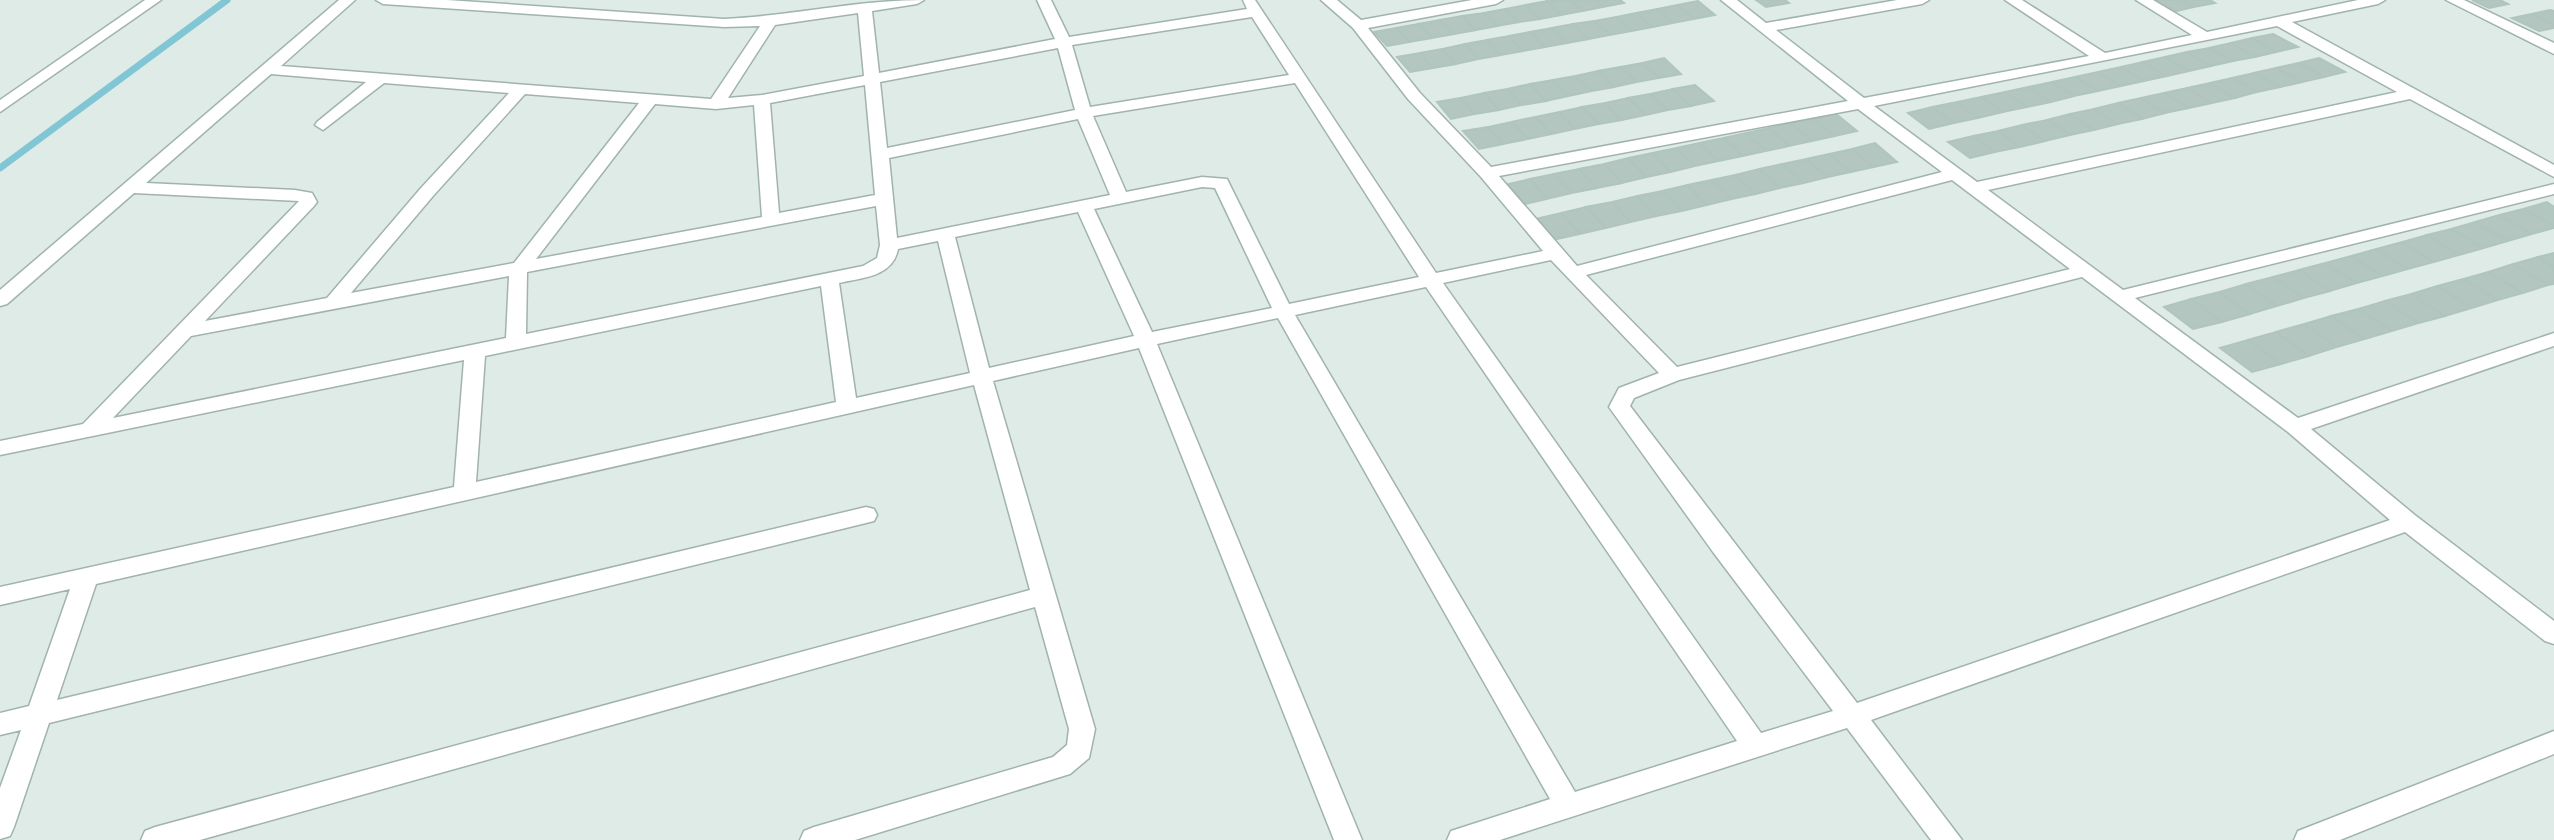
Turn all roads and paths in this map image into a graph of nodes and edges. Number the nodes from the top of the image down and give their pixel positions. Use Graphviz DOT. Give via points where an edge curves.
graph roads {
  1 [pos="154,0"];
  2 [pos="348,0"];
  3 [pos="383,0"];
  4 [pos="917,0"];
  5 [pos="1044,0"];
  6 [pos="1328,0"];
  7 [pos="1496,0"];
  8 [pos="1728,0"];
  9 [pos="1922,0"];
  10 [pos="2012,0"];
  11 [pos="2143,0"];
  12 [pos="2378,0"];
  13 [pos="2453,0"];
  14 [pos="1252,6"];
  15 [pos="865,8"];
  16 [pos="771,20"];
  17 [pos="2279,21"];
  18 [pos="1358,26"];
  19 [pos="1762,27"];
  20 [pos="2204,36"];
  21 [pos="1064,42"];
  22 [pos="2554,49"];
  23 [pos="2103,58"];
  24 [pos="265,69"];
  25 [pos="380,78"];
  26 [pos="1297,78"];
  27 [pos="873,80"];
  28 [pos="521,89"];
  29 [pos="2412,94"];
  30 [pos="762,100"];
  31 [pos="649,101"];
  32 [pos="1859,102"];
  33 [pos="716,104"];
  34 [pos="0,107"];
  35 [pos="1084,113"];
  36 [pos="323,125"];
  37 [pos="878,155"];
  38 [pos="2554,172"];
  39 [pos="1487,173"];
  40 [pos="1954,174"];
  41 [pos="132,188"];
  42 [pos="1973,188"];
  43 [pos="2554,189"];
  44 [pos="884,199"];
  45 [pos="1121,200"];
  46 [pos="1084,207"];
  47 [pos="771,220"];
  48 [pos="946,236"];
  49 [pos="889,245"];
  50 [pos="1555,254"];
  51 [pos="518,270"];
  52 [pos="2087,271"];
  53 [pos="1575,272"];
  54 [pos="829,279"];
  55 [pos="1430,279"];
  56 [pos="2121,296"];
  57 [pos="0,300"];
  58 [pos="333,303"];
  59 [pos="1283,311"];
  60 [pos="184,331"];
  61 [pos="2554,339"];
  62 [pos="1146,340"];
  63 [pos="516,343"];
  64 [pos="475,350"];
  65 [pos="1673,375"];
  66 [pos="982,379"];
  67 [pos="847,407"];
  68 [pos="2295,427"];
  69 [pos="90,429"];
  70 [pos="0,448"];
  71 [pos="464,494"];
  72 [pos="866,515"];
  73 [pos="2408,522"];
  74 [pos="86,578"];
  75 [pos="0,596"];
  76 [pos="1043,596"];
  77 [pos="2554,634"];
  78 [pos="39,715"];
  79 [pos="1851,716"];
  80 [pos="0,724"];
  81 [pos="2554,742"];
  82 [pos="1755,746"];
  83 [pos="1568,805"];
  84 [pos="0,827"];
  85 [pos="155,840"];
  86 [pos="814,840"];
  87 [pos="1348,840"];
  88 [pos="1461,840"];
  89 [pos="1948,840"];
  90 [pos="2308,840"];
  1 -- 34 [label="street"];
  2 -- 24 [label="street"];
  3 -- 16 [label="street" via="724,23"];
  4 -- 15 [label="street"];
  5 -- 21 [label="street"];
  6 -- 18 [label="street"];
  7 -- 18 [label="street"];
  8 -- 19 [label="street"];
  9 -- 19 [label="street"];
  10 -- 23 [label="street"];
  11 -- 20 [label="street"];
  12 -- 17 [label="street"];
  13 -- 22 [label="street"];
  14 -- 21 [label="street"];
  14 -- 26 [label="street"];
  15 -- 16 [label="street"];
  15 -- 27 [label="street"];
  16 -- 33 [label="street"];
  17 -- 20 [label="street"];
  17 -- 29 [label="street"];
  18 -- 39 [label="street" via="1414,96"];
  19 -- 32 [label="street"];
  20 -- 23 [label="street"];
  21 -- 27 [label="street"];
  21 -- 35 [label="street"];
  23 -- 32 [label="street"];
  24 -- 25 [label="street"];
  24 -- 41 [label="street"];
  25 -- 28 [label="street"];
  25 -- 36 [label="street"];
  26 -- 35 [label="street"];
  26 -- 55 [label="street"];
  27 -- 30 [label="street"];
  27 -- 37 [label="street"];
  28 -- 31 [label="street"];
  28 -- 58 [label="street"];
  29 -- 38 [label="street"];
  29 -- 42 [label="street"];
  30 -- 33 [label="street"];
  30 -- 47 [label="street"];
  31 -- 33 [label="street"];
  31 -- 51 [label="street"];
  32 -- 39 [label="street"];
  32 -- 40 [label="street"];
  35 -- 37 [label="street"];
  35 -- 45 [label="street"];
  37 -- 44 [label="street"];
  39 -- 50 [label="street"];
  40 -- 42 [label="street"];
  40 -- 53 [label="street"];
  41 -- 57 [label="street"];
  41 -- 60 [label="street" via="295,195 308,202"];
  42 -- 52 [label="street"];
  43 -- 56 [label="street"];
  44 -- 47 [label="street"];
  44 -- 49 [label="street"];
  45 -- 46 [label="street"];
  45 -- 59 [label="street" via="1202,182 1221,183"];
  46 -- 48 [label="street"];
  46 -- 62 [label="street"];
  47 -- 51 [label="street"];
  48 -- 49 [label="street"];
  48 -- 66 [label="street"];
  49 -- 54 [label="street" via="889,256 882,265"];
  50 -- 53 [label="street"];
  50 -- 55 [label="street"];
  51 -- 58 [label="street"];
  51 -- 63 [label="street"];
  52 -- 56 [label="street"];
  52 -- 65 [label="street"];
  53 -- 65 [label="street"];
  54 -- 63 [label="street"];
  54 -- 67 [label="street"];
  55 -- 59 [label="street"];
  55 -- 82 [label="street"];
  56 -- 68 [label="street"];
  58 -- 60 [label="street"];
  59 -- 62 [label="street"];
  59 -- 83 [label="street"];
  60 -- 69 [label="street"];
  61 -- 68 [label="street"];
  62 -- 66 [label="street"];
  62 -- 87 [label="street"];
  63 -- 64 [label="street"];
  64 -- 69 [label="street"];
  64 -- 71 [label="street"];
  65 -- 79 [label="street" via="1626,393 1619,407"];
  66 -- 67 [label="street"];
  66 -- 76 [label="street"];
  67 -- 71 [label="street"];
  68 -- 73 [label="street"];
  69 -- 70 [label="street"];
  71 -- 74 [label="street"];
  72 -- 78 [label="street"];
  73 -- 77 [label="street"];
  73 -- 79 [label="street"];
  74 -- 75 [label="street"];
  74 -- 78 [label="street"];
  76 -- 85 [label="street"];
  76 -- 86 [label="street" via="1082,729 1080,750 1061,766"];
  78 -- 80 [label="street"];
  78 -- 84 [label="street"];
  79 -- 82 [label="street"];
  79 -- 89 [label="street"];
  81 -- 90 [label="street"];
  82 -- 83 [label="street"];
  83 -- 88 [label="street"];
}
